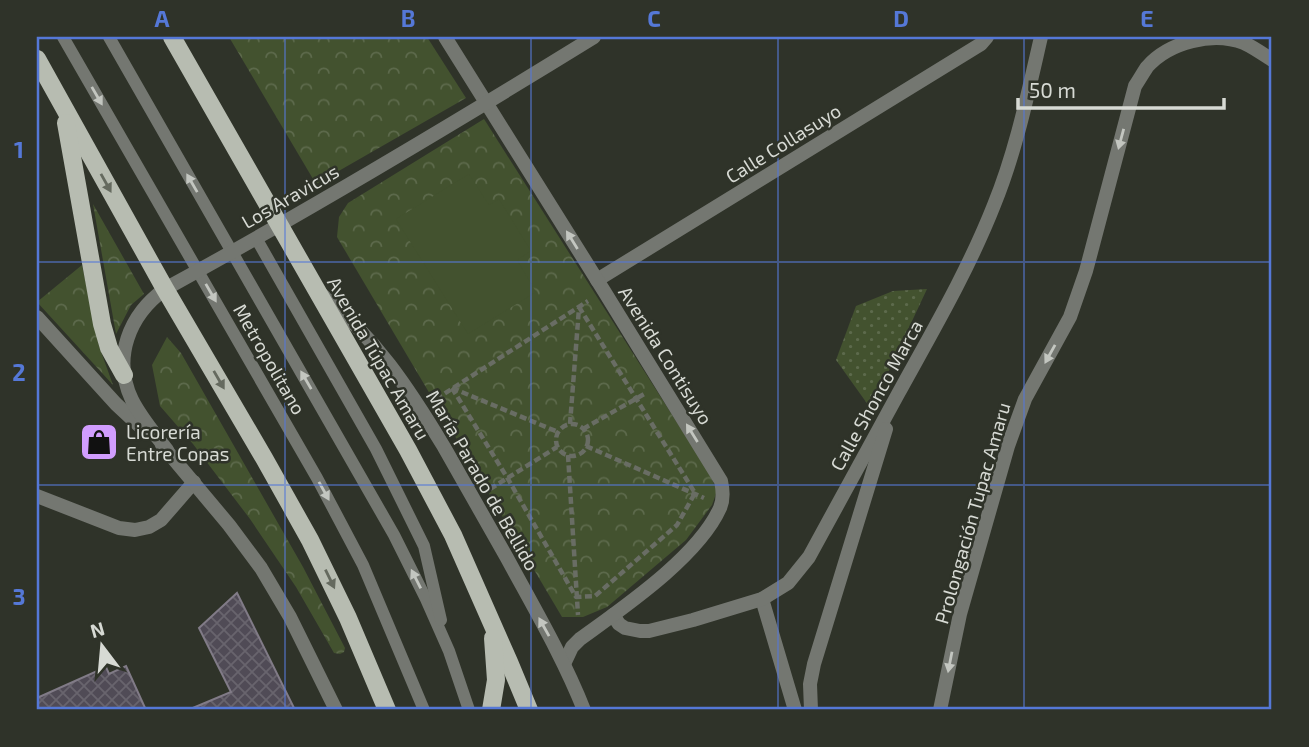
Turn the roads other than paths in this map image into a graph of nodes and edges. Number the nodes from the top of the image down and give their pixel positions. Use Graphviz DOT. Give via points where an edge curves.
graph roads {
  1 [pos="63,37"];
  2 [pos="109,37"];
  3 [pos="172,37"];
  4 [pos="444,37"];
  5 [pos="594,37"];
  6 [pos="987,37"];
  7 [pos="1041,37"];
  8 [pos="37,59"];
  9 [pos="1272,60"];
  10 [pos="61,103"];
  11 [pos="487,104"];
  12 [pos="281,225"];
  13 [pos="256,238"];
  14 [pos="231,252"];
  15 [pos="198,271"];
  16 [pos="597,280"];
  17 [pos="165,289"];
  18 [pos="317,291"];
  19 [pos="37,317"];
  20 [pos="124,375"];
  21 [pos="894,401"];
  22 [pos="167,450"];
  23 [pos="194,482"];
  24 [pos="37,496"];
  25 [pos="761,599"];
  26 [pos="613,615"];
  27 [pos="491,621"];
  28 [pos="449,651"];
  29 [pos="564,664"];
  30 [pos="337,710"];
  31 [pos="387,710"];
  32 [pos="424,710"];
  33 [pos="469,710"];
  34 [pos="491,710"];
  35 [pos="529,710"];
  36 [pos="584,710"];
  37 [pos="795,710"];
  38 [pos="811,710"];
  39 [pos="940,710"];
  1 -- 15 [label="lane, Metropolitano, one-way"];
  14 -- 2 [label="lane, Metropolitano, one-way"];
  3 -- 12 [label="main road, Avenida Túpac Amaru"];
  4 -- 11 [label="street, Avenida Contisuyo"];
  5 -- 11 [label="street, Los Aravicus"];
  6 -- 16 [label="street, Calle Collasuyo"];
  7 -- 21 [label="street, Calle Shonco Marca" via="1024,112 995,203 947,307"];
  8 -- 10 [label="main road"];
  9 -- 39 [label="street, Prolongación Tupac Amaru, one-way" via="1243,43 1216,38 1189,41 1166,51 1148,66 1135,86 1070,317 1026,399 1008,446 960,614"];
  10 -- 17 [label="main road, one-way"];
  10 -- 20 [label="main road" via="102,324"];
  11 -- 12 [label="street, Los Aravicus"];
  16 -- 11 [label="street, Avenida Contisuyo, one-way"];
  12 -- 13 [label="street, Los Aravicus"];
  12 -- 18 [label="main road, Avenida Túpac Amaru"];
  13 -- 14 [label="street, Los Aravicus"];
  13 -- 28 [label="lane, Metropolitano" via="376,449 424,546"];
  14 -- 15 [label="street, Los Aravicus"];
  28 -- 14 [label="lane, Metropolitano, one-way" via="383,513"];
  15 -- 17 [label="street, Los Aravicus"];
  15 -- 32 [label="lane, Metropolitano, one-way" via="352,543"];
  26 -- 16 [label="street, Avenida Contisuyo, one-way" via="679,561 704,534 721,506 723,493 721,481"];
  17 -- 20 [label="street, Los Aravicus" via="139,313 128,335"];
  17 -- 31 [label="main road, one-way" via="310,540"];
  18 -- 27 [label="main road, Avenida Túpac Amaru" via="453,535"];
  29 -- 18 [label="street, María Parado de Bellido, one-way" via="421,409 384,356"];
  19 -- 22 [label="street" via="116,404"];
  20 -- 22 [label="street, Los Aravicus" via="139,412"];
  21 -- 25 [label="street, Calle Shonco Marca" via="809,557 788,583"];
  21 -- 38 [label="street" via="814,664"];
  22 -- 23 [label="street"];
  23 -- 24 [label="street" via="161,520 135,530"];
  23 -- 30 [label="street" via="261,568"];
  25 -- 26 [label="street, Calle Shonco Marca" via="649,631 625,628"];
  25 -- 37 [label="street"];
  26 -- 29 [label="street" via="580,639"];
  27 -- 34 [label="main road" via="496,680"];
  27 -- 35 [label="main road, Avenida Túpac Amaru"];
  28 -- 33 [label="lane, Metropolitano"];
  29 -- 36 [label="street, María Parado de Bellido"];
}
